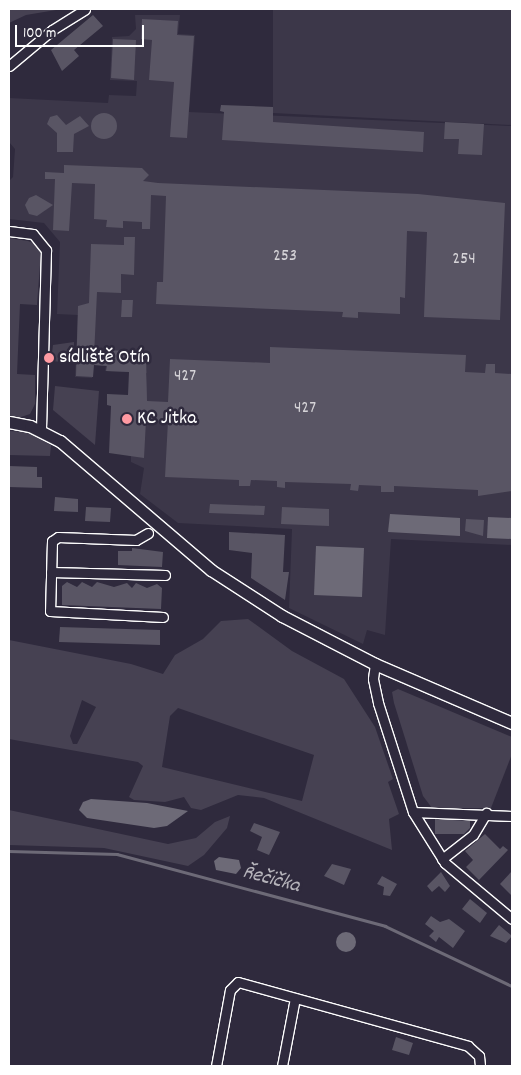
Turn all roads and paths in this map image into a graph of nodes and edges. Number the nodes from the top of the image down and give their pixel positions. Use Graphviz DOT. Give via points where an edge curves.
graph roads {
  1 [pos="85,9"];
  2 [pos="9,66"];
  3 [pos="9,231"];
  4 [pos="9,422"];
  5 [pos="41,430"];
  6 [pos="148,533"];
  7 [pos="51,572"];
  8 [pos="165,575"];
  9 [pos="163,617"];
  10 [pos="375,664"];
  11 [pos="512,723"];
  12 [pos="413,812"];
  13 [pos="486,813"];
  14 [pos="512,816"];
  15 [pos="442,859"];
  16 [pos="512,919"];
  17 [pos="295,998"];
  18 [pos="216,1066"];
  19 [pos="282,1066"];
  20 [pos="480,1066"];
  1 -- 2 [label="street" via="52,30"];
  3 -- 5 [label="street" via="33,234 46,250"];
  4 -- 5 [label="street"];
  5 -- 10 [label="street" via="60,441 145,517 227,580 307,630"];
  6 -- 7 [label="street" via="136,540 58,537 52,540"];
  7 -- 8 [label="street"];
  7 -- 9 [label="street" via="52,614"];
  10 -- 11 [label="street"];
  10 -- 12 [label="street" via="373,679 378,703"];
  12 -- 13 [label="street"];
  12 -- 15 [label="street"];
  13 -- 14 [label="street"];
  13 -- 15 [label="street" via="473,835"];
  15 -- 16 [label="street"];
  17 -- 18 [label="street" via="238,982 230,990"];
  17 -- 19 [label="street"];
  17 -- 20 [label="street" via="468,1046 479,1056"];
}
